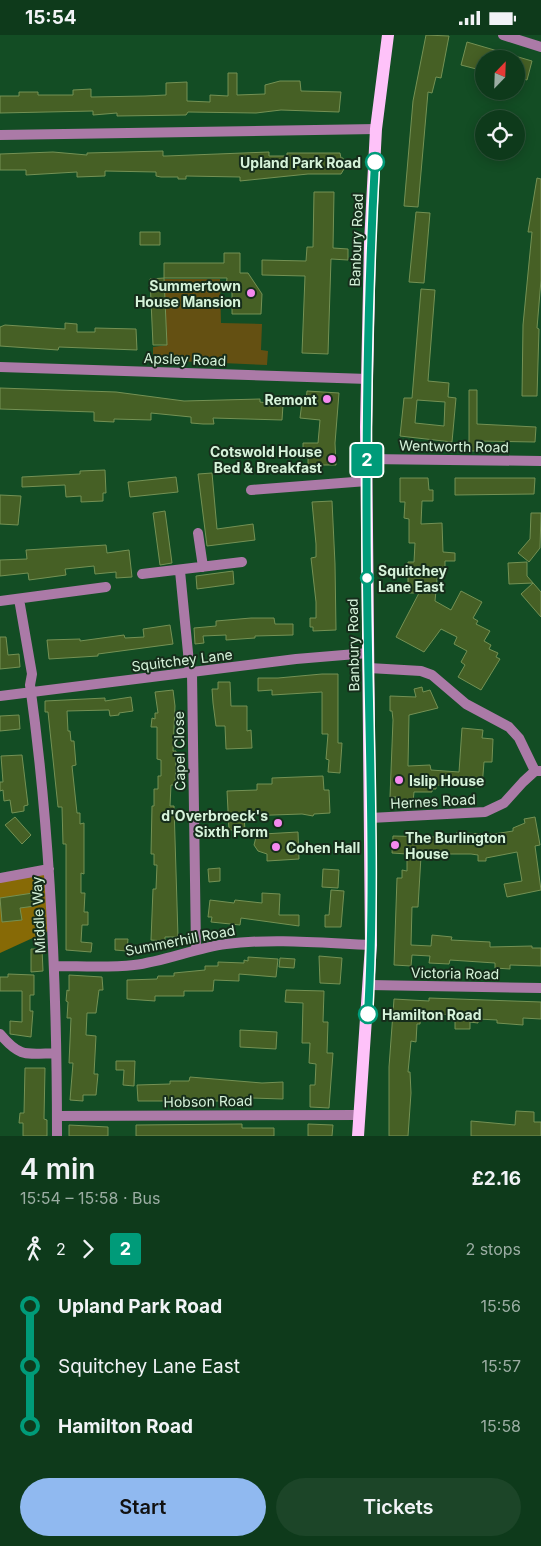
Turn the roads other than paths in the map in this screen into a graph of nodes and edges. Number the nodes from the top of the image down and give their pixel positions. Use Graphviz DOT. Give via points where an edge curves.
graph roads {
  1 [pos="388,35"];
  2 [pos="503,35"];
  3 [pos="541,47"];
  4 [pos="376,129"];
  5 [pos="0,135"];
  6 [pos="0,367"];
  7 [pos="368,379"];
  8 [pos="367,459"];
  9 [pos="541,461"];
  10 [pos="367,481"];
  11 [pos="251,490"];
  12 [pos="198,533"];
  13 [pos="242,562"];
  14 [pos="203,567"];
  15 [pos="180,571"];
  16 [pos="142,574"];
  17 [pos="106,587"];
  18 [pos="20,599"];
  19 [pos="0,601"];
  20 [pos="368,653"];
  21 [pos="368,668"];
  22 [pos="191,673"];
  23 [pos="31,693"];
  24 [pos="0,697"];
  25 [pos="538,771"];
  26 [pos="370,818"];
  27 [pos="49,869"];
  28 [pos="0,878"];
  29 [pos="371,945"];
  30 [pos="196,949"];
  31 [pos="54,967"];
  32 [pos="369,985"];
  33 [pos="541,988"];
  34 [pos="0,1034"];
  35 [pos="56,1053"];
  36 [pos="360,1115"];
  37 [pos="57,1116"];
  38 [pos="57,1136"];
  39 [pos="358,1136"];
  1 -- 4 [label="main road, Banbury Road"];
  2 -- 3 [label="street"];
  4 -- 5 [label="street"];
  4 -- 7 [label="main road, Banbury Road"];
  6 -- 7 [label="street, Apsley Road"];
  7 -- 8 [label="main road, Banbury Road"];
  8 -- 9 [label="street, Wentworth Road"];
  8 -- 10 [label="main road, Banbury Road"];
  10 -- 11 [label="street"];
  10 -- 20 [label="main road, Banbury Road"];
  12 -- 14 [label="street"];
  13 -- 14 [label="street"];
  14 -- 15 [label="street"];
  15 -- 16 [label="street"];
  15 -- 22 [label="street, Capel Close"];
  17 -- 18 [label="street"];
  18 -- 19 [label="street"];
  18 -- 23 [label="street, Middle Way" via="32,674"];
  20 -- 21 [label="main road, Banbury Road"];
  20 -- 22 [label="street, Squitchey Lane"];
  21 -- 25 [label="street" via="421,671 432,675 466,704 509,727"];
  21 -- 26 [label="main road, Banbury Road"];
  22 -- 23 [label="street, Squitchey Lane"];
  22 -- 30 [label="street, Capel Close"];
  23 -- 24 [label="street, Squitchey Lane"];
  23 -- 27 [label="street, Middle Way" via="46,814"];
  25 -- 26 [label="street, Hernes Road" via="504,803 485,812"];
  26 -- 29 [label="main road, Banbury Road"];
  27 -- 28 [label="street"];
  27 -- 31 [label="street, Middle Way"];
  29 -- 30 [label="street, Summerhill Road" via="267,941"];
  29 -- 32 [label="main road, Banbury Road"];
  30 -- 31 [label="street, Summerhill Road" via="172,958 133,965"];
  31 -- 35 [label="street, Middle Way"];
  32 -- 33 [label="street, Victoria Road"];
  32 -- 36 [label="main road, Banbury Road"];
  34 -- 35 [label="street" via="22,1054"];
  35 -- 37 [label="street, Middle Way"];
  36 -- 37 [label="street, Hobson Road"];
  36 -- 39 [label="main road, Banbury Road"];
  37 -- 38 [label="street, Middle Way"];
}
